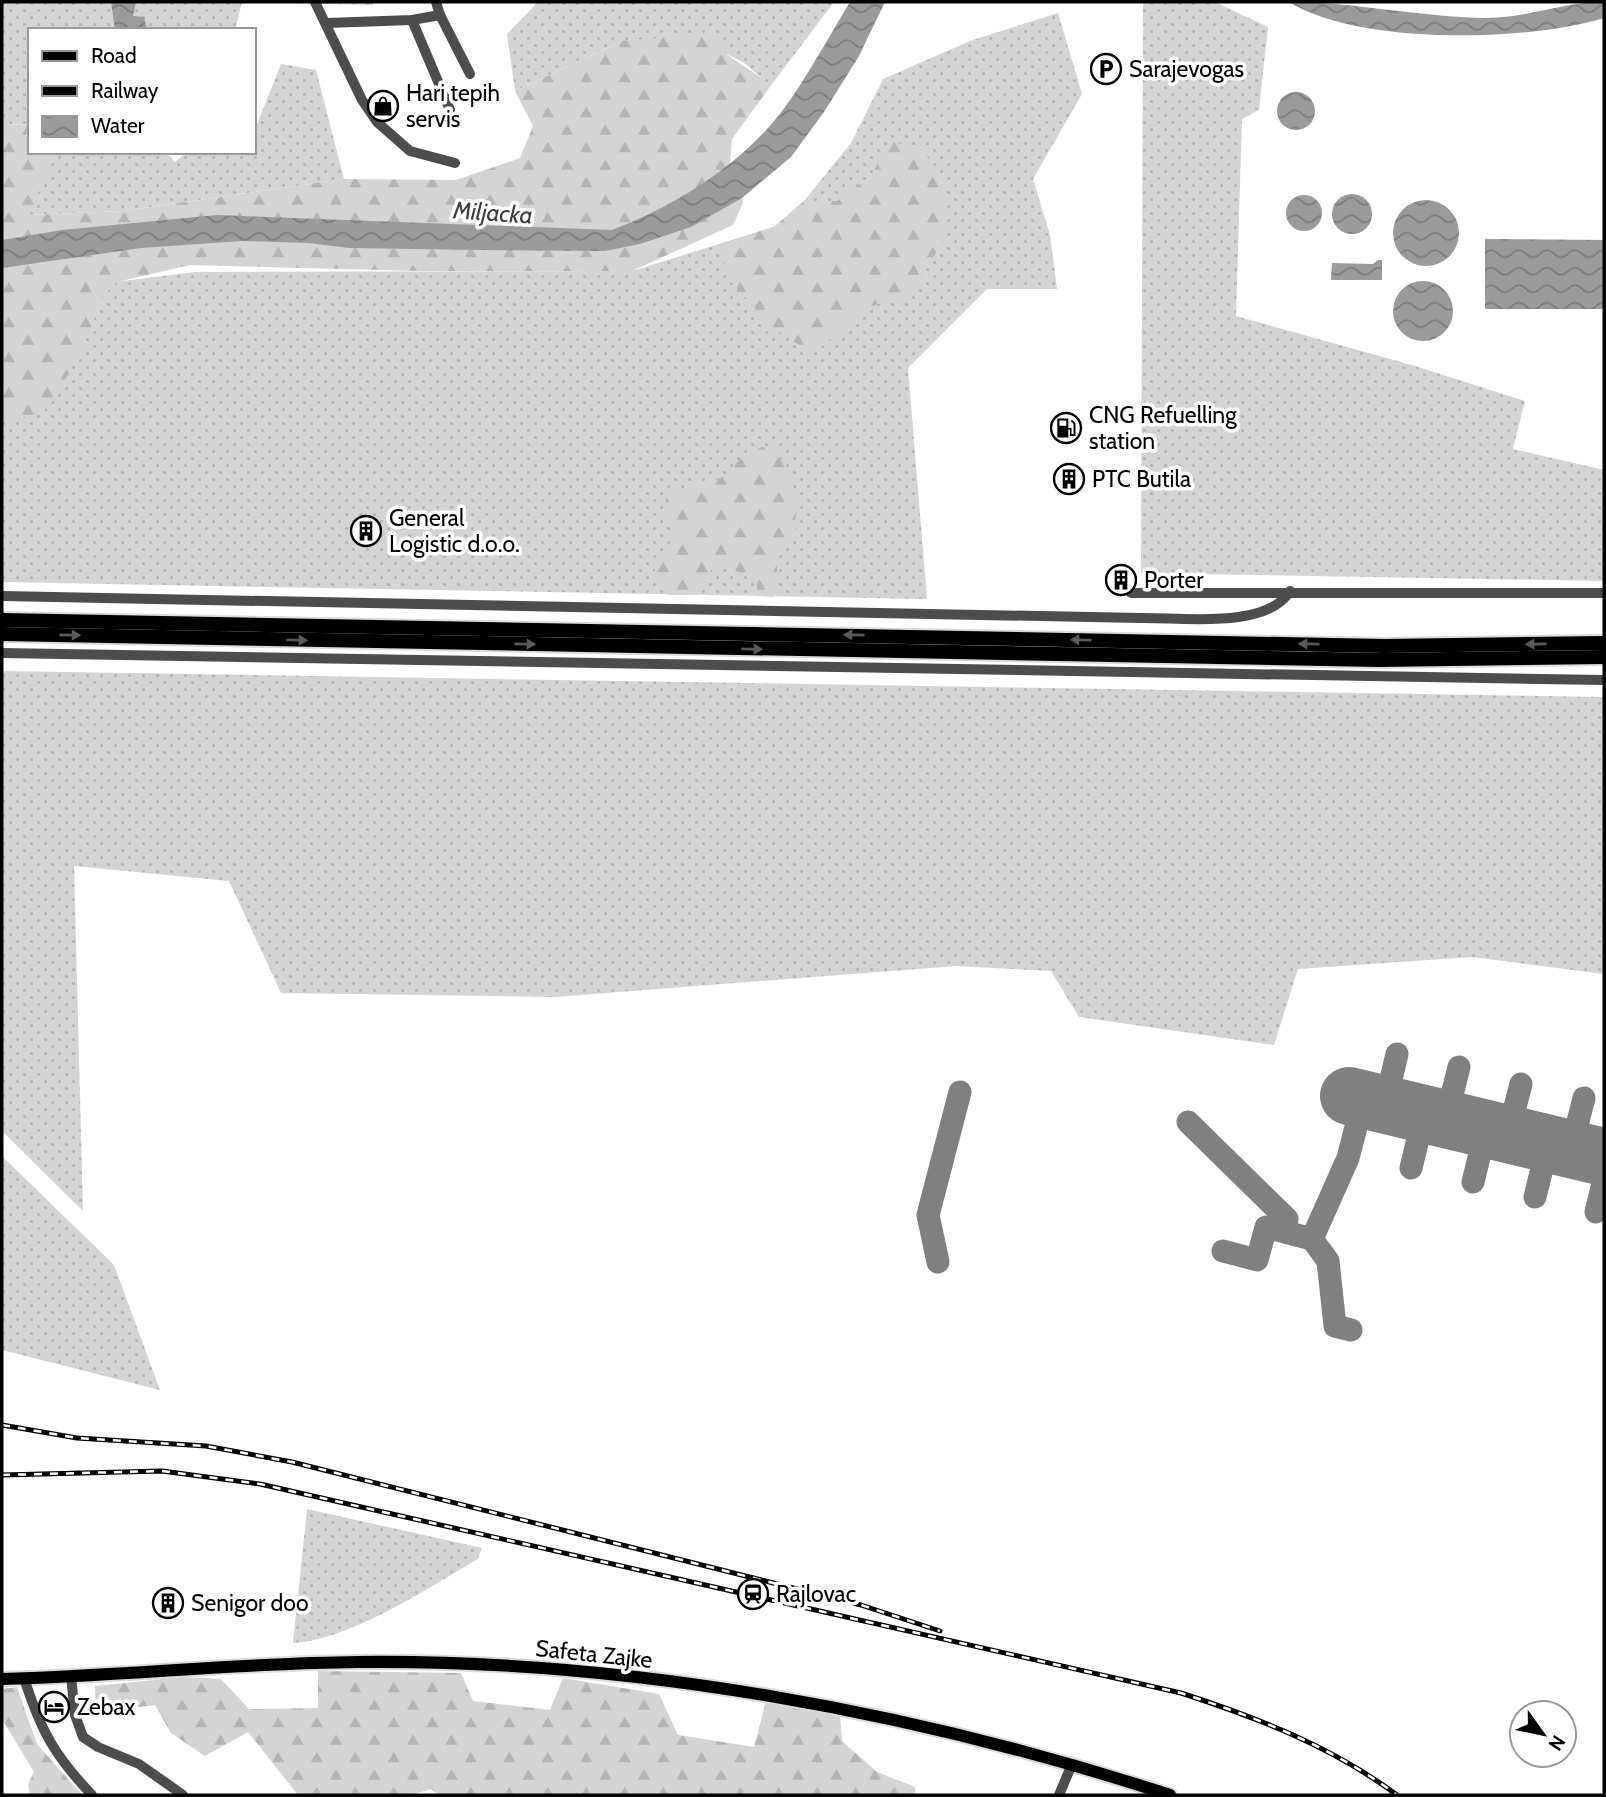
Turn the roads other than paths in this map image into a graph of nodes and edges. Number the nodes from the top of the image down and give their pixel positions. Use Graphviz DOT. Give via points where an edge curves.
graph roads {
  1 [pos="315,2"];
  2 [pos="436,2"];
  3 [pos="440,15"];
  4 [pos="412,20"];
  5 [pos="327,23"];
  6 [pos="470,75"];
  7 [pos="450,110"];
  8 [pos="455,163"];
  9 [pos="1290,591"];
  10 [pos="1131,593"];
  11 [pos="1604,593"];
  12 [pos="2,596"];
  13 [pos="2,620"];
  14 [pos="2,634"];
  15 [pos="1604,643"];
  16 [pos="2,653"];
  17 [pos="1604,657"];
  18 [pos="1604,680"];
  19 [pos="71,1676"];
  20 [pos="24,1678"];
  21 [pos="2,1679"];
  22 [pos="1072,1764"];
  23 [pos="92,1795"];
  24 [pos="183,1795"];
  25 [pos="1059,1795"];
  26 [pos="1170,1795"];
  1 -- 5 [label="street"];
  2 -- 3 [label="street"];
  3 -- 4 [label="street"];
  3 -- 6 [label="street"];
  4 -- 5 [label="street"];
  4 -- 7 [label="street"];
  5 -- 8 [label="street" via="377,122 410,151"];
  9 -- 10 [label="street"];
  9 -- 11 [label="street"];
  9 -- 12 [label="street" via="1279,604 1259,614 1153,618"];
  15 -- 13 [label="highway, one-way" via="1371,645"];
  14 -- 17 [label="highway, one-way" via="1365,660"];
  16 -- 18 [label="street"];
  19 -- 20 [label="main road, Safeta Zajke"];
  19 -- 22 [label="main road, Safeta Zajke" via="359,1662 522,1668 764,1694"];
  19 -- 24 [label="street" via="75,1715 83,1737 139,1764"];
  20 -- 21 [label="main road, Safeta Zajke"];
  20 -- 23 [label="street" via="37,1718 62,1764"];
  22 -- 25 [label="street"];
  22 -- 26 [label="main road, Safeta Zajke"];
}
